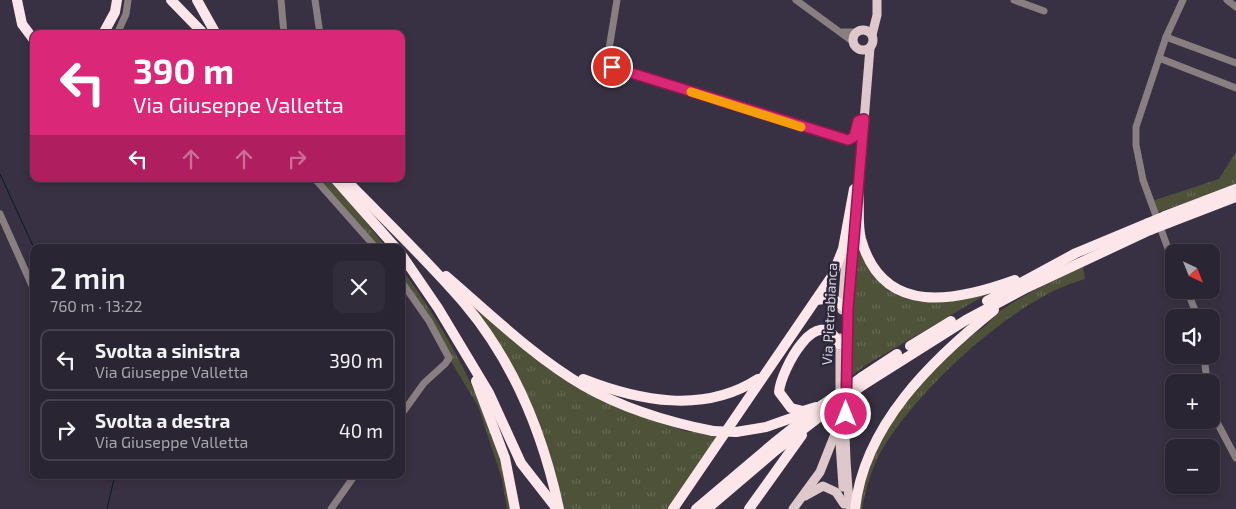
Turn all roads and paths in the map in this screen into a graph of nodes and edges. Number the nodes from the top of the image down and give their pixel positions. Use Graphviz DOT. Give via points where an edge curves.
graph roads {
  1 [pos="18,0"];
  2 [pos="22,0"];
  3 [pos="117,0"];
  4 [pos="128,0"];
  5 [pos="162,0"];
  6 [pos="171,0"];
  7 [pos="197,0"];
  8 [pos="281,0"];
  9 [pos="315,0"];
  10 [pos="617,0"];
  11 [pos="796,0"];
  12 [pos="877,0"];
  13 [pos="1014,0"];
  14 [pos="1183,0"];
  15 [pos="1227,0"];
  16 [pos="1236,7"];
  17 [pos="1044,11"];
  18 [pos="31,30"];
  19 [pos="105,30"];
  20 [pos="119,30"];
  21 [pos="191,30"];
  22 [pos="200,30"];
  23 [pos="214,30"];
  24 [pos="284,30"];
  25 [pos="319,30"];
  26 [pos="860,31"];
  27 [pos="843,32"];
  28 [pos="30,35"];
  29 [pos="872,35"];
  30 [pos="1166,37"];
  31 [pos="855,45"];
  32 [pos="870,48"];
  33 [pos="1159,58"];
  34 [pos="1236,63"];
  35 [pos="869,66"];
  36 [pos="1236,88"];
  37 [pos="864,119"];
  38 [pos="318,182"];
  39 [pos="338,182"];
  40 [pos="348,182"];
  41 [pos="856,189"];
  42 [pos="1236,189"];
  43 [pos="1236,197"];
  44 [pos="0,214"];
  45 [pos="1166,219"];
  46 [pos="372,244"];
  47 [pos="392,244"];
  48 [pos="1165,244"];
  49 [pos="418,253"];
  50 [pos="1077,258"];
  51 [pos="405,260"];
  52 [pos="1044,269"];
  53 [pos="30,281"];
  54 [pos="405,287"];
  55 [pos="1024,289"];
  56 [pos="816,300"];
  57 [pos="845,306"];
  58 [pos="839,344"];
  59 [pos="466,355"];
  60 [pos="560,370"];
  61 [pos="763,376"];
  62 [pos="863,381"];
  63 [pos="825,408"];
  64 [pos="405,409"];
  65 [pos="840,421"];
  66 [pos="812,422"];
  67 [pos="1220,428"];
  68 [pos="1236,458"];
  69 [pos="521,463"];
  70 [pos="820,472"];
  71 [pos="844,474"];
  72 [pos="352,479"];
  73 [pos="823,486"];
  74 [pos="801,499"];
  75 [pos="846,507"];
  76 [pos="331,509"];
  77 [pos="515,509"];
  78 [pos="550,509"];
  79 [pos="558,509"];
  80 [pos="673,509"];
  81 [pos="696,509"];
  82 [pos="707,509"];
  83 [pos="749,509"];
  84 [pos="793,509"];
  85 [pos="855,509"];
  1 -- 28 [label="highway" via="22,24"];
  2 -- 18 [label="highway" via="26,22"];
  3 -- 19 [label="highway" via="116,12"];
  4 -- 20 [label="street"];
  5 -- 21 [label="highway"];
  6 -- 22 [label="highway"];
  7 -- 23 [label="highway"];
  8 -- 24 [label="street"];
  9 -- 25 [label="street"];
  10 -- 37 [label="street" via="608,55 612,67 848,140 854,137 858,121"];
  11 -- 27 [label="street"];
  12 -- 26 [label="main road, Via Pietrabianca" via="872,20"];
  12 -- 29 [label="main road, Via Pietrabianca"];
  13 -- 17 [label="street"];
  14 -- 30 [label="street"];
  15 -- 16 [label="street"];
  26 -- 27 [label="street"];
  26 -- 29 [label="main road"];
  26 -- 31 [label="main road, Via Pietrabianca"];
  27 -- 31 [label="street"];
  29 -- 32 [label="main road, Via Pietrabianca" via="874,42"];
  30 -- 33 [label="street"];
  30 -- 34 [label="street"];
  31 -- 32 [label="main road" via="864,51"];
  31 -- 35 [label="main road"];
  32 -- 35 [label="main road, Via Pietrabianca"];
  33 -- 36 [label="street"];
  33 -- 48 [label="street" via="1137,122 1136,145 1138,162"];
  35 -- 37 [label="main road, Via Pietrabianca"];
  37 -- 41 [label="main road, Via Pietrabianca"];
  38 -- 46 [label="street"];
  39 -- 47 [label="highway"];
  40 -- 49 [label="highway"];
  41 -- 52 [label="highway" via="861,238 869,261 881,277 904,293 929,299 959,296"];
  41 -- 56 [label="highway" via="843,249 832,276"];
  41 -- 57 [label="main road, Via Pietrabianca"];
  42 -- 45 [label="highway"];
  43 -- 45 [label="highway"];
  44 -- 53 [label="street"];
  45 -- 50 [label="highway, bridge"];
  49 -- 60 [label="highway"];
  49 -- 79 [label="highway" via="465,304 496,347 525,399 552,476"];
  50 -- 52 [label="highway"];
  50 -- 55 [label="highway"];
  51 -- 59 [label="highway"];
  52 -- 62 [label="highway" via="935,330"];
  54 -- 64 [label="street" via="449,358 424,383"];
  55 -- 62 [label="highway"];
  55 -- 85 [label="highway" via="958,339 902,400 869,456"];
  56 -- 57 [label="highway" via="827,297"];
  56 -- 61 [label="highway"];
  57 -- 58 [label="main road, Via Pietrabianca"];
  57 -- 71 [label="main road, Via Pietrabianca"];
  58 -- 63 [label="highway" via="831,332 820,328 815,330 782,377 779,392 791,408 803,411"];
  58 -- 65 [label="main road, Via Pietrabianca"];
  59 -- 69 [label="highway"];
  59 -- 77 [label="highway" via="505,458"];
  60 -- 61 [label="highway" via="633,395 674,401 728,395"];
  60 -- 63 [label="highway, bridge" via="607,398 646,414 713,431 736,432 794,419"];
  61 -- 80 [label="highway"];
  62 -- 63 [label="highway, bridge"];
  63 -- 66 [label="highway"];
  63 -- 81 [label="highway" via="774,443"];
  65 -- 70 [label="main road"];
  65 -- 71 [label="main road, Via Pietrabianca"];
  66 -- 82 [label="highway"];
  66 -- 83 [label="highway"];
  67 -- 68 [label="street"];
  69 -- 78 [label="highway" via="531,484"];
  69 -- 79 [label="highway"];
  70 -- 71 [label="main road" via="828,467"];
  70 -- 74 [label="main road"];
  71 -- 73 [label="main road"];
  71 -- 75 [label="main road, Via Pietrabianca"];
  72 -- 76 [label="street"];
  73 -- 74 [label="main road"];
  73 -- 75 [label="main road" via="836,492"];
  74 -- 84 [label="main road"];
}
